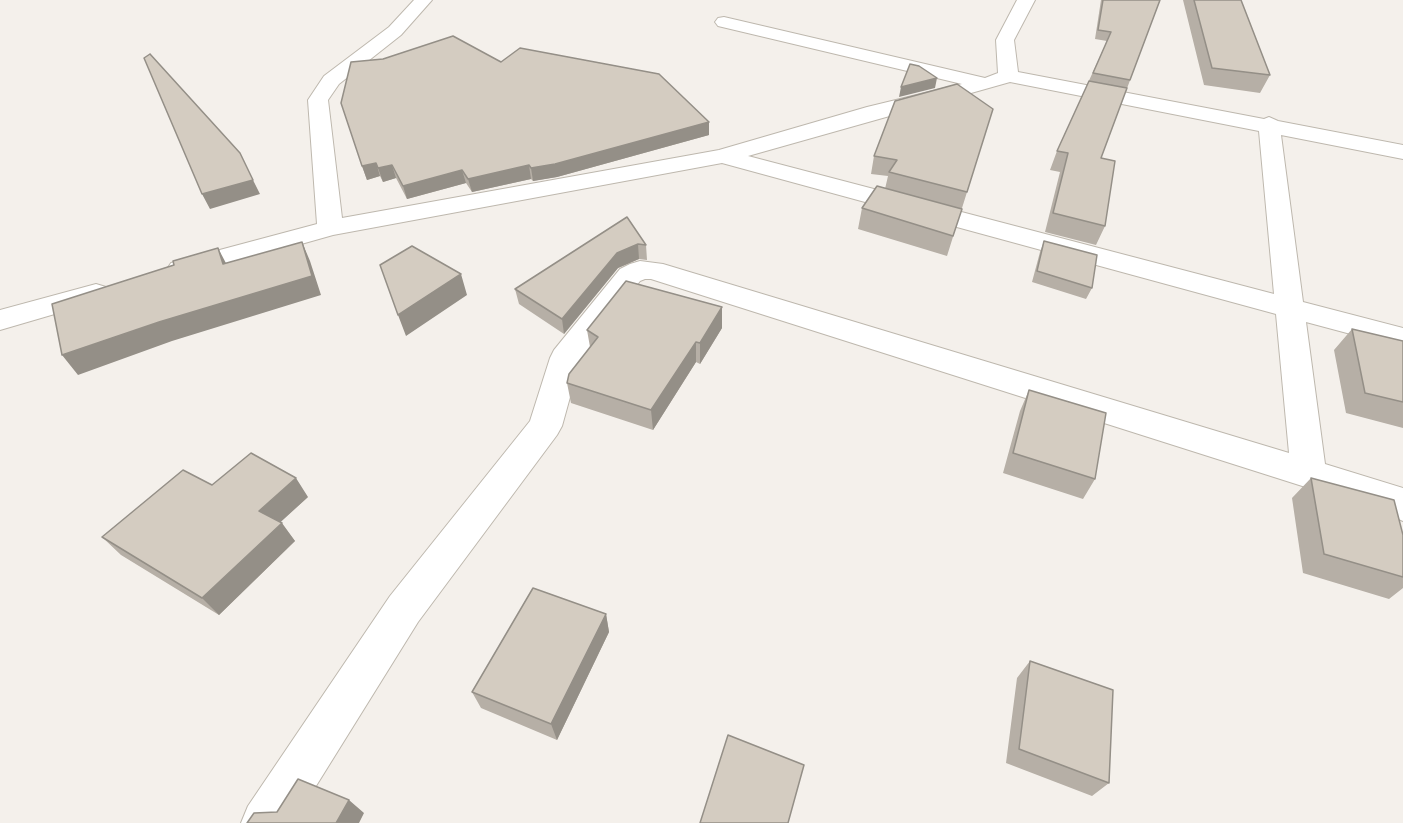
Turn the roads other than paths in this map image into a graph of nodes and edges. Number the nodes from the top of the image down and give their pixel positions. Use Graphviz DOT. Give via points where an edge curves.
graph roads {
  1 [pos="423,0"];
  2 [pos="1026,0"];
  3 [pos="724,22"];
  4 [pos="998,80"];
  5 [pos="1269,124"];
  6 [pos="1403,152"];
  7 [pos="722,156"];
  8 [pos="330,228"];
  9 [pos="159,276"];
  10 [pos="114,288"];
  11 [pos="1290,309"];
  12 [pos="0,320"];
  13 [pos="1403,338"];
  14 [pos="1308,473"];
  15 [pos="1403,506"];
  16 [pos="264,823"];
  1 -- 8 [label="street" via="395,31 331,80 318,100"];
  2 -- 4 [label="street" via="1005,40"];
  3 -- 4 [label="street"];
  4 -- 5 [label="street"];
  4 -- 7 [label="street"];
  5 -- 6 [label="street"];
  5 -- 11 [label="street"];
  7 -- 8 [label="street"];
  7 -- 11 [label="street"];
  8 -- 9 [label="street"];
  10 -- 12 [label="street"];
  11 -- 13 [label="street"];
  11 -- 14 [label="street"];
  14 -- 15 [label="street"];
  14 -- 16 [label="street" via="653,270 640,270 630,275 565,358 544,426 404,609"];
}
